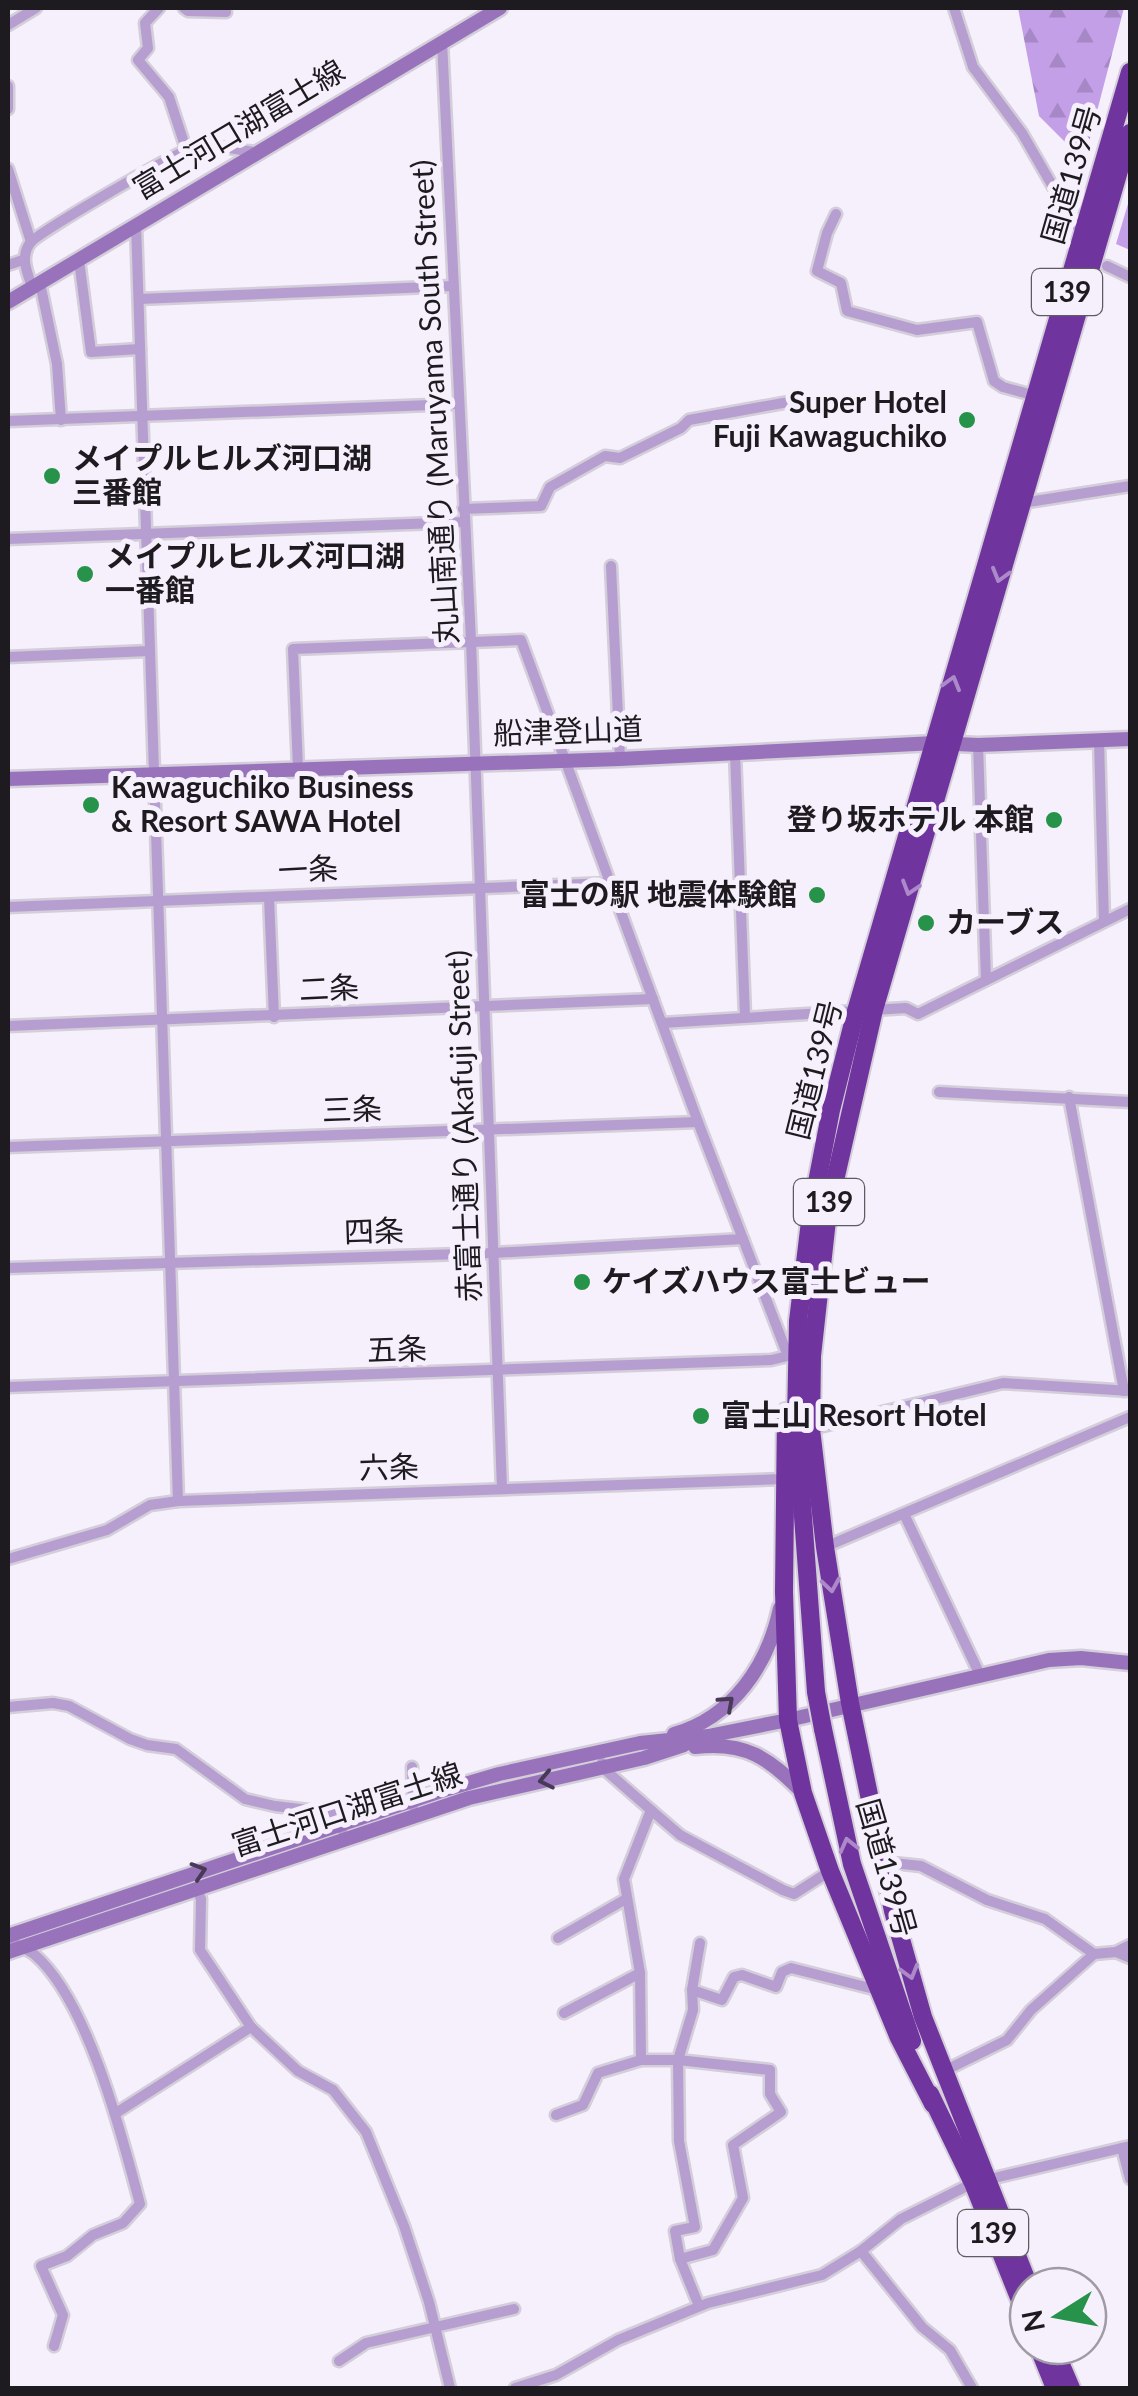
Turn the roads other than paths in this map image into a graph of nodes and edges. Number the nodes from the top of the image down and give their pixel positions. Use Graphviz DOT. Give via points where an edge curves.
graph roads {
  1 [pos="36,8"];
  2 [pos="159,8"];
  3 [pos="184,8"];
  4 [pos="500,8"];
  5 [pos="954,8"];
  6 [pos="226,12"];
  7 [pos="8,25"];
  8 [pos="442,40"];
  9 [pos="1130,60"];
  10 [pos="1128,79"];
  11 [pos="8,86"];
  12 [pos="8,109"];
  13 [pos="1130,133"];
  14 [pos="186,149"];
  15 [pos="254,152"];
  16 [pos="8,169"];
  17 [pos="836,214"];
  18 [pos="136,224"];
  19 [pos="1075,226"];
  20 [pos="31,242"];
  21 [pos="24,260"];
  22 [pos="79,260"];
  23 [pos="8,265"];
  24 [pos="1107,266"];
  25 [pos="1130,277"];
  26 [pos="36,285"];
  27 [pos="453,286"];
  28 [pos="138,299"];
  29 [pos="8,302"];
  30 [pos="140,348"];
  31 [pos="1036,396"];
  32 [pos="805,400"];
  33 [pos="458,404"];
  34 [pos="142,417"];
  35 [pos="61,420"];
  36 [pos="8,421"];
  37 [pos="1130,486"];
  38 [pos="1020,503"];
  39 [pos="463,509"];
  40 [pos="464,522"];
  41 [pos="145,536"];
  42 [pos="8,539"];
  43 [pos="611,566"];
  44 [pos="471,641"];
  45 [pos="149,651"];
  46 [pos="8,657"];
  47 [pos="1130,738"];
  48 [pos="1099,740"];
  49 [pos="943,743"];
  50 [pos="978,745"];
  51 [pos="736,753"];
  52 [pos="620,759"];
  53 [pos="566,761"];
  54 [pos="475,762"];
  55 [pos="298,768"];
  56 [pos="153,774"];
  57 [pos="8,780"];
  58 [pos="610,883"];
  59 [pos="479,888"];
  60 [pos="269,897"];
  61 [pos="158,902"];
  62 [pos="8,907"];
  63 [pos="1130,909"];
  64 [pos="1104,921"];
  65 [pos="986,980"];
  66 [pos="653,1000"];
  67 [pos="484,1007"];
  68 [pos="865,1011"];
  69 [pos="745,1016"];
  70 [pos="274,1017"];
  71 [pos="162,1020"];
  72 [pos="662,1023"];
  73 [pos="8,1026"];
  74 [pos="939,1092"];
  75 [pos="1069,1097"];
  76 [pos="1130,1102"];
  77 [pos="698,1122"];
  78 [pos="489,1130"];
  79 [pos="168,1141"];
  80 [pos="8,1147"];
  81 [pos="742,1240"];
  82 [pos="494,1253"];
  83 [pos="170,1264"];
  84 [pos="8,1268"];
  85 [pos="798,1321"];
  86 [pos="788,1356"];
  87 [pos="498,1371"];
  88 [pos="174,1382"];
  89 [pos="8,1387"];
  90 [pos="1127,1391"];
  91 [pos="1130,1417"];
  92 [pos="811,1429"];
  93 [pos="784,1479"];
  94 [pos="502,1489"];
  95 [pos="178,1501"];
  96 [pos="904,1514"];
  97 [pos="825,1547"];
  98 [pos="8,1559"];
  99 [pos="784,1592"];
  100 [pos="1130,1663"];
  101 [pos="980,1675"];
  102 [pos="850,1704"];
  103 [pos="8,1706"];
  104 [pos="788,1720"];
  105 [pos="642,1751"];
  106 [pos="601,1760"];
  107 [pos="412,1767"];
  108 [pos="803,1793"];
  109 [pos="413,1800"];
  110 [pos="650,1810"];
  111 [pos="412,1817"];
  112 [pos="340,1825"];
  113 [pos="345,1840"];
  114 [pos="884,1862"];
  115 [pos="830,1871"];
  116 [pos="196,1888"];
  117 [pos="626,1899"];
  118 [pos="558,1938"];
  119 [pos="700,1943"];
  120 [pos="11,1944"];
  121 [pos="1130,1945"];
  122 [pos="1116,1952"];
  123 [pos="1094,1954"];
  124 [pos="1130,1958"];
  125 [pos="640,1973"];
  126 [pos="692,1990"];
  127 [pos="880,1990"];
  128 [pos="564,2013"];
  129 [pos="252,2027"];
  130 [pos="641,2060"];
  131 [pos="678,2060"];
  132 [pos="944,2071"];
  133 [pos="933,2104"];
  134 [pos="116,2113"];
  135 [pos="556,2115"];
  136 [pos="1126,2146"];
  137 [pos="1130,2179"];
  138 [pos="979,2181"];
  139 [pos="862,2251"];
  140 [pos="680,2260"];
  141 [pos="1009,2266"];
  142 [pos="1019,2266"];
  143 [pos="699,2306"];
  144 [pos="514,2308"];
  145 [pos="435,2329"];
  146 [pos="54,2346"];
  147 [pos="339,2361"];
  148 [pos="450,2388"];
  149 [pos="515,2388"];
  150 [pos="972,2388"];
  1 -- 7 [label="street"];
  2 -- 14 [label="street" via="145,23 148,48 138,60 169,97"];
  3 -- 6 [label="street"];
  4 -- 8 [label="main road, 富士河口湖富士線"];
  5 -- 19 [label="street" via="974,67 1022,133"];
  8 -- 15 [label="main road, 富士河口湖富士線"];
  8 -- 27 [label="street, 丸山南通り (Maruyama South Street)"];
  9 -- 10 [label="highway, 国道139号"];
  10 -- 31 [label="highway, 国道139号 / 139"];
  11 -- 12 [label="street"];
  13 -- 38 [label="highway, 国道139号 / 139"];
  14 -- 15 [label="street"];
  14 -- 20 [label="street"];
  15 -- 18 [label="main road, 富士河口湖富士線"];
  16 -- 20 [label="street"];
  17 -- 31 [label="street" via="817,271 841,283 846,311 917,330 977,322 994,381"];
  18 -- 22 [label="main road, 富士河口湖富士線"];
  18 -- 28 [label="street"];
  20 -- 21 [label="street"];
  21 -- 23 [label="street"];
  21 -- 26 [label="street"];
  22 -- 26 [label="main road, 富士河口湖富士線"];
  22 -- 30 [label="street" via="91,352"];
  24 -- 25 [label="street"];
  26 -- 29 [label="main road, 富士河口湖富士線"];
  26 -- 35 [label="street" via="57,364"];
  27 -- 28 [label="street"];
  27 -- 33 [label="street, 丸山南通り (Maruyama South Street)"];
  28 -- 30 [label="street"];
  30 -- 34 [label="street"];
  49 -- 31 [label="highway, 国道139号 / 139, one-way"];
  32 -- 39 [label="street" via="689,420 550,486 541,506"];
  33 -- 34 [label="street"];
  33 -- 39 [label="street, 丸山南通り (Maruyama South Street)"];
  34 -- 35 [label="street"];
  34 -- 41 [label="street"];
  35 -- 36 [label="street"];
  37 -- 38 [label="street"];
  38 -- 49 [label="highway, 国道139号 / 139, one-way"];
  39 -- 40 [label="street, 丸山南通り (Maruyama South Street)"];
  40 -- 41 [label="street"];
  40 -- 44 [label="street, 丸山南通り (Maruyama South Street)"];
  41 -- 42 [label="street"];
  41 -- 45 [label="street"];
  43 -- 52 [label="street"];
  44 -- 53 [label="street" via="521,640"];
  44 -- 54 [label="street, 丸山南通り (Maruyama South Street)"];
  44 -- 55 [label="street" via="294,649"];
  45 -- 46 [label="street"];
  45 -- 56 [label="street"];
  47 -- 48 [label="main road, 船津登山道"];
  48 -- 50 [label="main road, 船津登山道"];
  48 -- 64 [label="street"];
  49 -- 50 [label="main road, 船津登山道"];
  49 -- 51 [label="main road, 船津登山道"];
  49 -- 68 [label="highway, 国道139号 / 139"];
  50 -- 65 [label="street"];
  51 -- 52 [label="main road, 船津登山道"];
  51 -- 69 [label="street"];
  52 -- 53 [label="main road, 船津登山道"];
  53 -- 54 [label="main road, 船津登山道"];
  53 -- 58 [label="street"];
  54 -- 55 [label="main road, 船津登山道"];
  54 -- 59 [label="street, 赤富士通り (Akafuji Street)"];
  55 -- 56 [label="main road, 船津登山道"];
  56 -- 57 [label="main road, 船津登山道"];
  56 -- 61 [label="street"];
  58 -- 59 [label="street, 一条"];
  58 -- 66 [label="street"];
  59 -- 60 [label="street, 一条"];
  59 -- 67 [label="street, 赤富士通り (Akafuji Street)"];
  60 -- 61 [label="street, 一条"];
  60 -- 70 [label="street"];
  61 -- 62 [label="street, 一条"];
  61 -- 71 [label="street"];
  63 -- 64 [label="street"];
  64 -- 65 [label="street"];
  65 -- 68 [label="street" via="918,1014 906,1008"];
  66 -- 67 [label="street, 二条"];
  66 -- 72 [label="street"];
  67 -- 70 [label="street, 二条"];
  67 -- 78 [label="street, 赤富士通り (Akafuji Street)"];
  68 -- 69 [label="street"];
  68 -- 85 [label="highway, 国道139号 / 139" via="827,1127"];
  68 -- 92 [label="highway, 国道139号 / 139" via="828,1211"];
  69 -- 72 [label="street"];
  70 -- 71 [label="street, 二条"];
  71 -- 73 [label="street, 二条"];
  71 -- 79 [label="street"];
  72 -- 77 [label="street"];
  74 -- 75 [label="street"];
  75 -- 76 [label="street"];
  75 -- 90 [label="street"];
  77 -- 78 [label="street, 三条"];
  77 -- 81 [label="street"];
  78 -- 79 [label="street, 三条"];
  78 -- 82 [label="street, 赤富士通り (Akafuji Street)"];
  79 -- 80 [label="street, 三条"];
  79 -- 83 [label="street"];
  81 -- 82 [label="street, 四条"];
  81 -- 86 [label="street"];
  82 -- 83 [label="street, 四条"];
  82 -- 87 [label="street, 赤富士通り (Akafuji Street)"];
  83 -- 84 [label="street, 四条"];
  83 -- 88 [label="street"];
  85 -- 86 [label="highway"];
  133 -- 85 [label="highway, 国道139号 / 139, one-way, bridge" via="852,1864 822,1730 796,1422"];
  86 -- 87 [label="street, 五条"];
  86 -- 93 [label="highway"];
  87 -- 88 [label="street, 五条"];
  87 -- 94 [label="street, 赤富士通り (Akafuji Street)"];
  88 -- 89 [label="street, 五条"];
  88 -- 95 [label="street"];
  90 -- 92 [label="street" via="1004,1383"];
  91 -- 96 [label="street"];
  92 -- 97 [label="highway, 国道139号 / 139"];
  93 -- 94 [label="street, 六条"];
  93 -- 99 [label="highway"];
  94 -- 95 [label="street, 六条"];
  95 -- 98 [label="street, 六条" via="150,1504 107,1530"];
  96 -- 97 [label="street"];
  96 -- 101 [label="street"];
  97 -- 102 [label="highway, 国道139号 / 139, one-way"];
  99 -- 104 [label="highway"];
  105 -- 99 [label="main road, one-way" via="704,1723 731,1702 773,1640"];
  100 -- 101 [label="main road, 富士河口湖富士線" via="1049,1660"];
  101 -- 102 [label="main road, 富士河口湖富士線"];
  102 -- 104 [label="main road, 富士河口湖富士線"];
  102 -- 114 [label="highway, 国道139号 / 139"];
  103 -- 112 [label="street" via="69,1706 130,1738 176,1749 245,1799 326,1810"];
  104 -- 105 [label="main road, 富士河口湖富士線"];
  104 -- 108 [label="highway"];
  105 -- 106 [label="main road, 富士河口湖富士線"];
  105 -- 108 [label="main road" via="747,1749 776,1765"];
  106 -- 109 [label="main road, 富士河口湖富士線" via="482,1778"];
  106 -- 110 [label="street"];
  106 -- 111 [label="main road, 富士河口湖富士線, one-way"];
  107 -- 109 [label="street"];
  108 -- 115 [label="highway"];
  109 -- 111 [label="street"];
  109 -- 112 [label="main road, 富士河口湖富士線"];
  110 -- 115 [label="street" via="680,1836 782,1890 794,1894"];
  110 -- 117 [label="street" via="624,1880"];
  111 -- 113 [label="main road, 富士河口湖富士線"];
  112 -- 113 [label="street"];
  120 -- 112 [label="main road, 富士河口湖富士線, one-way"];
  113 -- 116 [label="main road, 富士河口湖富士線"];
  114 -- 123 [label="street" via="921,1866 988,1900 1044,1918"];
  114 -- 132 [label="highway, 国道139号 / 139, one-way" via="923,2017"];
  115 -- 127 [label="highway"];
  116 -- 120 [label="main road, 富士河口湖富士線"];
  116 -- 129 [label="street" via="200,1950"];
  117 -- 118 [label="street"];
  117 -- 125 [label="street"];
  119 -- 126 [label="street"];
  120 -- 134 [label="street" via="34,1954 67,1996"];
  121 -- 122 [label="street"];
  122 -- 123 [label="street"];
  122 -- 124 [label="street"];
  123 -- 132 [label="street" via="1030,2010 1007,2040"];
  125 -- 128 [label="street"];
  125 -- 130 [label="street"];
  126 -- 127 [label="street" via="722,2000 734,1977 776,1987 790,1968"];
  126 -- 131 [label="street"];
  127 -- 133 [label="highway"];
  129 -- 134 [label="street"];
  129 -- 145 [label="street" via="298,2071 333,2090 366,2132"];
  130 -- 131 [label="street"];
  130 -- 135 [label="street" via="598,2073 583,2105"];
  131 -- 140 [label="street" via="679,2142 695,2227 674,2231"];
  131 -- 140 [label="street" via="770,2070 770,2094 781,2112 733,2145 743,2198 713,2250"];
  132 -- 138 [label="highway, 国道139号 / 139"];
  133 -- 138 [label="highway, 国道139号 / 139"];
  134 -- 146 [label="street" via="140,2204 123,2223 41,2266 63,2315"];
  136 -- 137 [label="street"];
  136 -- 138 [label="street"];
  138 -- 139 [label="street" via="901,2218"];
  138 -- 141 [label="highway, 国道139号 / 139"];
  138 -- 142 [label="highway, 国道139号 / 139"];
  139 -- 143 [label="street" via="822,2275"];
  139 -- 150 [label="street" via="922,2327 950,2350"];
  140 -- 143 [label="street"];
  143 -- 149 [label="street"];
  144 -- 145 [label="street"];
  145 -- 147 [label="street" via="366,2343"];
  145 -- 148 [label="street"];
}
